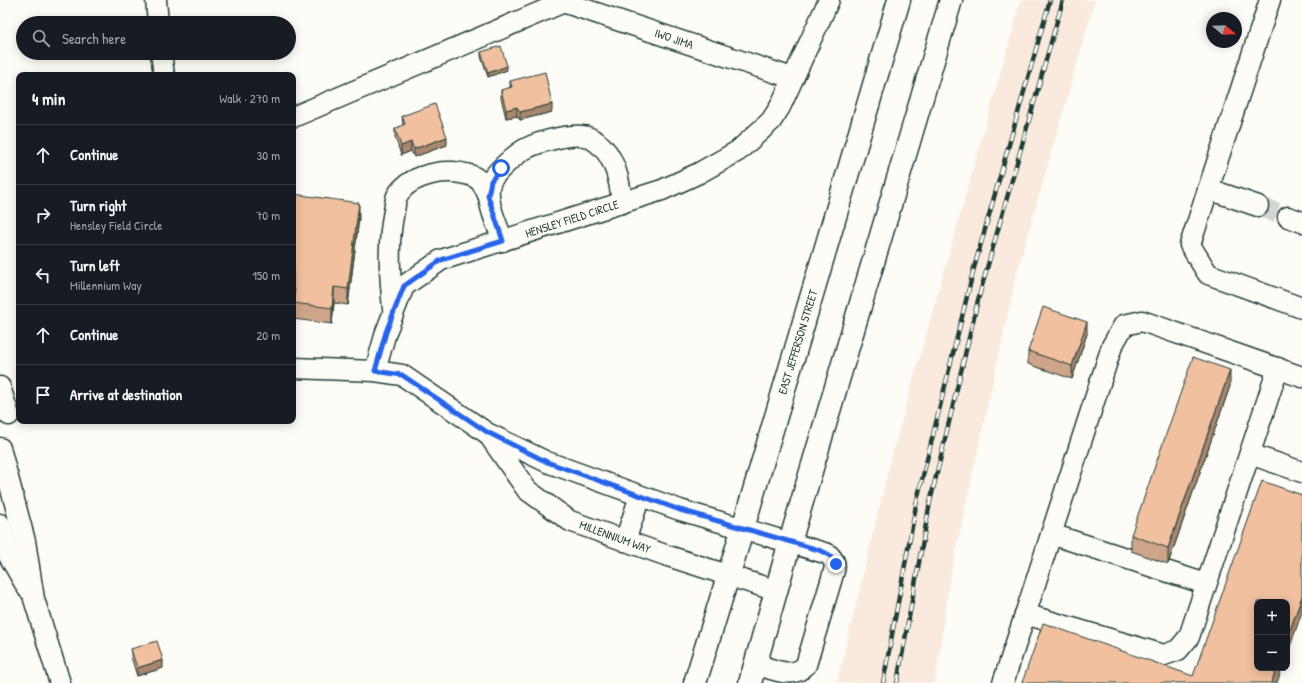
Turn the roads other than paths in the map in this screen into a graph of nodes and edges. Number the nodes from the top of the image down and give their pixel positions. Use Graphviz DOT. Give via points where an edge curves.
graph roads {
  1 [pos="156,0"];
  2 [pos="829,0"];
  3 [pos="899,0"];
  4 [pos="951,0"];
  5 [pos="1270,0"];
  6 [pos="560,1"];
  7 [pos="609,8"];
  8 [pos="157,16"];
  9 [pos="162,60"];
  10 [pos="164,72"];
  11 [pos="792,78"];
  12 [pos="296,116"];
  13 [pos="1208,189"];
  14 [pos="488,196"];
  15 [pos="622,203"];
  16 [pos="1258,206"];
  17 [pos="503,241"];
  18 [pos="1302,308"];
  19 [pos="394,312"];
  20 [pos="296,368"];
  21 [pos="1278,368"];
  22 [pos="375,371"];
  23 [pos="1302,377"];
  24 [pos="0,387"];
  25 [pos="9,415"];
  26 [pos="487,432"];
  27 [pos="0,448"];
  28 [pos="1250,454"];
  29 [pos="1302,472"];
  30 [pos="640,496"];
  31 [pos="0,524"];
  32 [pos="743,528"];
  33 [pos="1051,534"];
  34 [pos="625,541"];
  35 [pos="790,542"];
  36 [pos="4,558"];
  37 [pos="728,577"];
  38 [pos="1206,584"];
  39 [pos="777,591"];
  40 [pos="34,599"];
  41 [pos="1025,614"];
  42 [pos="753,674"];
  43 [pos="60,683"];
  44 [pos="695,683"];
  45 [pos="1003,683"];
  1 -- 8 [label="street"];
  2 -- 11 [label="street, HENSLEY FIELD CIRCLE"];
  3 -- 32 [label="main road, EAST JEFFERSON STREET"];
  4 -- 35 [label="main road"];
  5 -- 13 [label="street"];
  6 -- 7 [label="street, IWO JIMA"];
  6 -- 12 [label="street"];
  7 -- 11 [label="street, IWO JIMA"];
  9 -- 10 [label="street"];
  11 -- 15 [label="street, HENSLEY FIELD CIRCLE" via="771,121 738,151 687,179"];
  13 -- 16 [label="street"];
  13 -- 18 [label="street" via="1190,245 1208,274"];
  14 -- 15 [label="street" via="491,181 501,168 525,149 570,136 589,137 608,153 621,182"];
  14 -- 17 [label="street"];
  14 -- 19 [label="street" via="483,182 466,174 441,171 407,183 397,196 392,220 389,258"];
  15 -- 17 [label="street, HENSLEY FIELD CIRCLE"];
  17 -- 19 [label="street, HENSLEY FIELD CIRCLE" via="441,260 404,286"];
  19 -- 22 [label="street, HENSLEY FIELD CIRCLE"];
  20 -- 22 [label="street, MILLENNIUM WAY"];
  21 -- 23 [label="street"];
  21 -- 28 [label="street"];
  21 -- 33 [label="street" via="1142,321 1124,325 1112,346"];
  22 -- 26 [label="street, MILLENNIUM WAY" via="402,375"];
  24 -- 25 [label="street"];
  26 -- 30 [label="street, MILLENNIUM WAY" via="547,462"];
  26 -- 34 [label="street, MILLENNIUM WAY" via="527,490 570,521"];
  27 -- 40 [label="street" via="25,541"];
  28 -- 29 [label="street"];
  28 -- 38 [label="street"];
  30 -- 32 [label="street, MILLENNIUM WAY"];
  30 -- 34 [label="street"];
  31 -- 36 [label="street"];
  32 -- 35 [label="street, MILLENNIUM WAY"];
  32 -- 37 [label="main road, EAST JEFFERSON STREET"];
  33 -- 38 [label="street"];
  33 -- 41 [label="street"];
  34 -- 37 [label="street, MILLENNIUM WAY"];
  35 -- 39 [label="main road"];
  35 -- 42 [label="street, MILLENNIUM WAY" via="828,554 836,564 806,665 801,671 793,673"];
  36 -- 40 [label="street"];
  37 -- 39 [label="street, MILLENNIUM WAY"];
  37 -- 44 [label="main road, EAST JEFFERSON STREET"];
  38 -- 41 [label="street" via="1189,636 1178,650 1164,655"];
  39 -- 42 [label="main road"];
  40 -- 43 [label="street"];
  41 -- 45 [label="street"];
}
